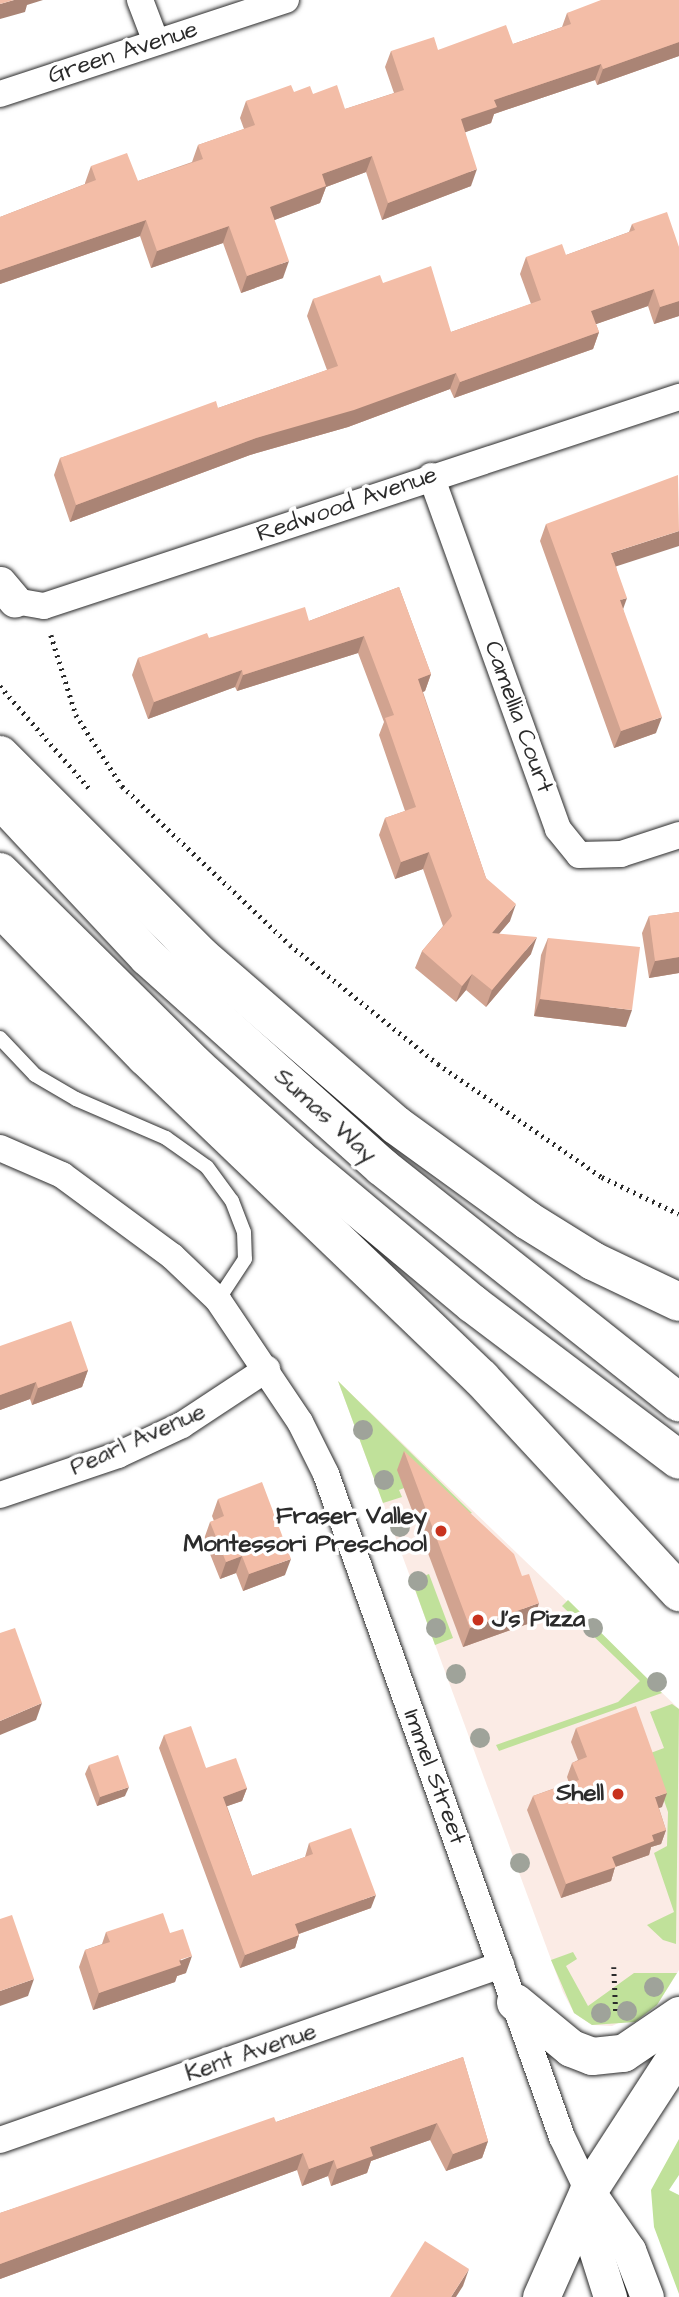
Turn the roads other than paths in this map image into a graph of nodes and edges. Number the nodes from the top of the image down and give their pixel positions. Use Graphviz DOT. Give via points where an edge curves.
graph roads {
  1 [pos="140,0"];
  2 [pos="286,0"];
  3 [pos="156,42"];
  4 [pos="0,94"];
  5 [pos="679,397"];
  6 [pos="431,476"];
  7 [pos="8,592"];
  8 [pos="0,755"];
  9 [pos="0,799"];
  10 [pos="679,835"];
  11 [pos="0,872"];
  12 [pos="0,907"];
  13 [pos="0,1038"];
  14 [pos="0,1148"];
  15 [pos="218,1300"];
  16 [pos="679,1302"];
  17 [pos="267,1369"];
  18 [pos="679,1402"];
  19 [pos="679,1460"];
  20 [pos="0,1495"];
  21 [pos="679,1592"];
  22 [pos="501,1965"];
  23 [pos="515,2002"];
  24 [pos="679,2015"];
  25 [pos="679,2050"];
  26 [pos="0,2140"];
  27 [pos="588,2192"];
  28 [pos="541,2297"];
  29 [pos="610,2297"];
  30 [pos="647,2297"];
  1 -- 3 [label="street"];
  2 -- 3 [label="street, Green Avenue"];
  3 -- 4 [label="street, Green Avenue"];
  5 -- 6 [label="street, Redwood Avenue"];
  6 -- 7 [label="street, Redwood Avenue" via="44,606"];
  6 -- 10 [label="street, Camellia Court" via="558,829 579,855 621,854"];
  8 -- 16 [label="highway" via="201,956 396,1125 527,1220 593,1261"];
  9 -- 18 [label="highway, Sumas Way" via="148,957 382,1167"];
  11 -- 19 [label="highway, Sumas Way" via="196,1066 297,1157 473,1304"];
  12 -- 21 [label="highway" via="146,1057 481,1378"];
  13 -- 15 [label="lane" via="35,1075 76,1099 166,1138 207,1167 232,1201 244,1232 245,1259"];
  14 -- 15 [label="street, Immel Street" via="62,1175 172,1256"];
  15 -- 17 [label="street, Immel Street"];
  17 -- 20 [label="street, Pearl Avenue" via="183,1425 118,1455"];
  17 -- 22 [label="street, Immel Street" via="326,1474"];
  22 -- 23 [label="street, Immel Street"];
  22 -- 26 [label="street, Kent Avenue"];
  23 -- 24 [label="main road" via="571,2048 592,2056 623,2053"];
  23 -- 27 [label="street, Immel Street" via="562,2137"];
  25 -- 27 [label="main road"];
  27 -- 28 [label="main road"];
  27 -- 29 [label="street, Immel Street" via="593,2243"];
  27 -- 30 [label="street, Immel Street" via="629,2250"];
}
